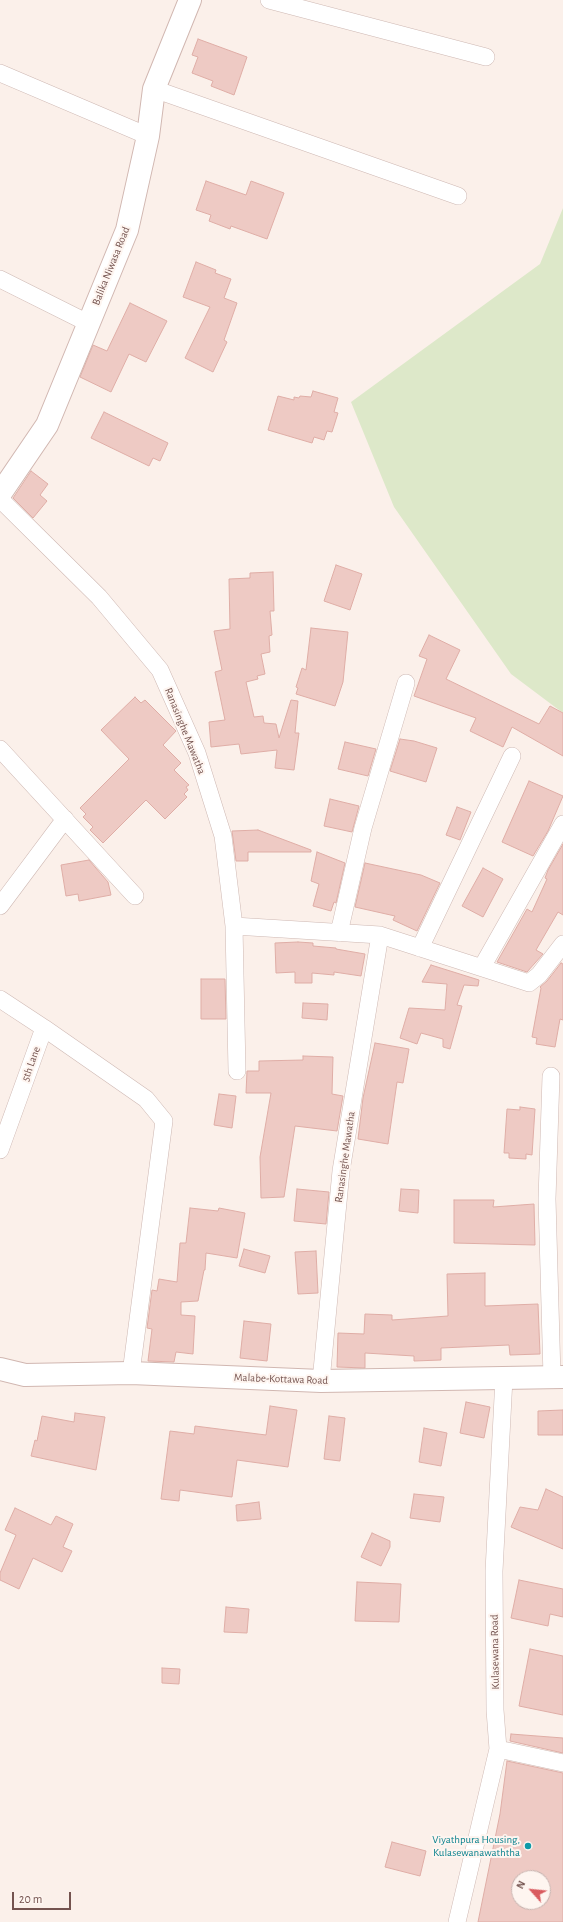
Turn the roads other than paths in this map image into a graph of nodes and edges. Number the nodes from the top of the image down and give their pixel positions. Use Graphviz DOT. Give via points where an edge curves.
graph roads {
  1 [pos="269,0"];
  2 [pos="186,1"];
  3 [pos="486,57"];
  4 [pos="0,72"];
  5 [pos="154,89"];
  6 [pos="148,136"];
  7 [pos="458,196"];
  8 [pos="0,279"];
  9 [pos="88,323"];
  10 [pos="0,494"];
  11 [pos="0,499"];
  12 [pos="406,683"];
  13 [pos="0,749"];
  14 [pos="512,756"];
  15 [pos="65,819"];
  16 [pos="563,824"];
  17 [pos="135,896"];
  18 [pos="0,906"];
  19 [pos="234,926"];
  20 [pos="339,933"];
  21 [pos="380,935"];
  22 [pos="563,944"];
  23 [pos="420,948"];
  24 [pos="482,967"];
  25 [pos="0,999"];
  26 [pos="44,1028"];
  27 [pos="237,1071"];
  28 [pos="551,1076"];
  29 [pos="0,1150"];
  30 [pos="0,1369"];
  31 [pos="131,1373"];
  32 [pos="558,1377"];
  33 [pos="504,1378"];
  34 [pos="321,1381"];
  35 [pos="498,1749"];
  36 [pos="563,1763"];
  37 [pos="457,1922"];
  1 -- 3 [label="street"];
  2 -- 5 [label="main road, Balika Niwasa Road"];
  4 -- 6 [label="street"];
  5 -- 6 [label="main road, Balika Niwasa Road"];
  5 -- 7 [label="street"];
  6 -- 9 [label="main road, Balika Niwasa Road" via="126,230"];
  8 -- 9 [label="street"];
  9 -- 10 [label="main road, Balika Niwasa Road" via="47,425"];
  11 -- 19 [label="street, Ranasinghe Mawatha" via="99,597 160,670 197,753 223,836"];
  12 -- 20 [label="street" via="363,828"];
  13 -- 15 [label="street"];
  14 -- 23 [label="street"];
  15 -- 17 [label="street"];
  15 -- 18 [label="street"];
  16 -- 24 [label="street"];
  19 -- 20 [label="street"];
  19 -- 27 [label="street, Ranasinghe Mawatha"];
  20 -- 21 [label="street"];
  21 -- 23 [label="street"];
  21 -- 34 [label="street, Ranasinghe Mawatha" via="341,1171"];
  22 -- 24 [label="street" via="529,983"];
  23 -- 24 [label="street"];
  25 -- 26 [label="street"];
  26 -- 29 [label="street, 5th Lane"];
  26 -- 31 [label="street" via="146,1099 164,1122"];
  28 -- 32 [label="street" via="547,1199"];
  30 -- 31 [label="main road, Malabe-Kottawa Road" via="25,1375"];
  31 -- 34 [label="main road, Malabe-Kottawa Road"];
  32 -- 33 [label="main road, Malabe-Kottawa Road"];
  33 -- 34 [label="main road, Malabe-Kottawa Road"];
  33 -- 35 [label="street, Kulasewana Road" via="494,1570 495,1710"];
  35 -- 36 [label="street"];
  35 -- 37 [label="street, Kulasewana Road"];
}
